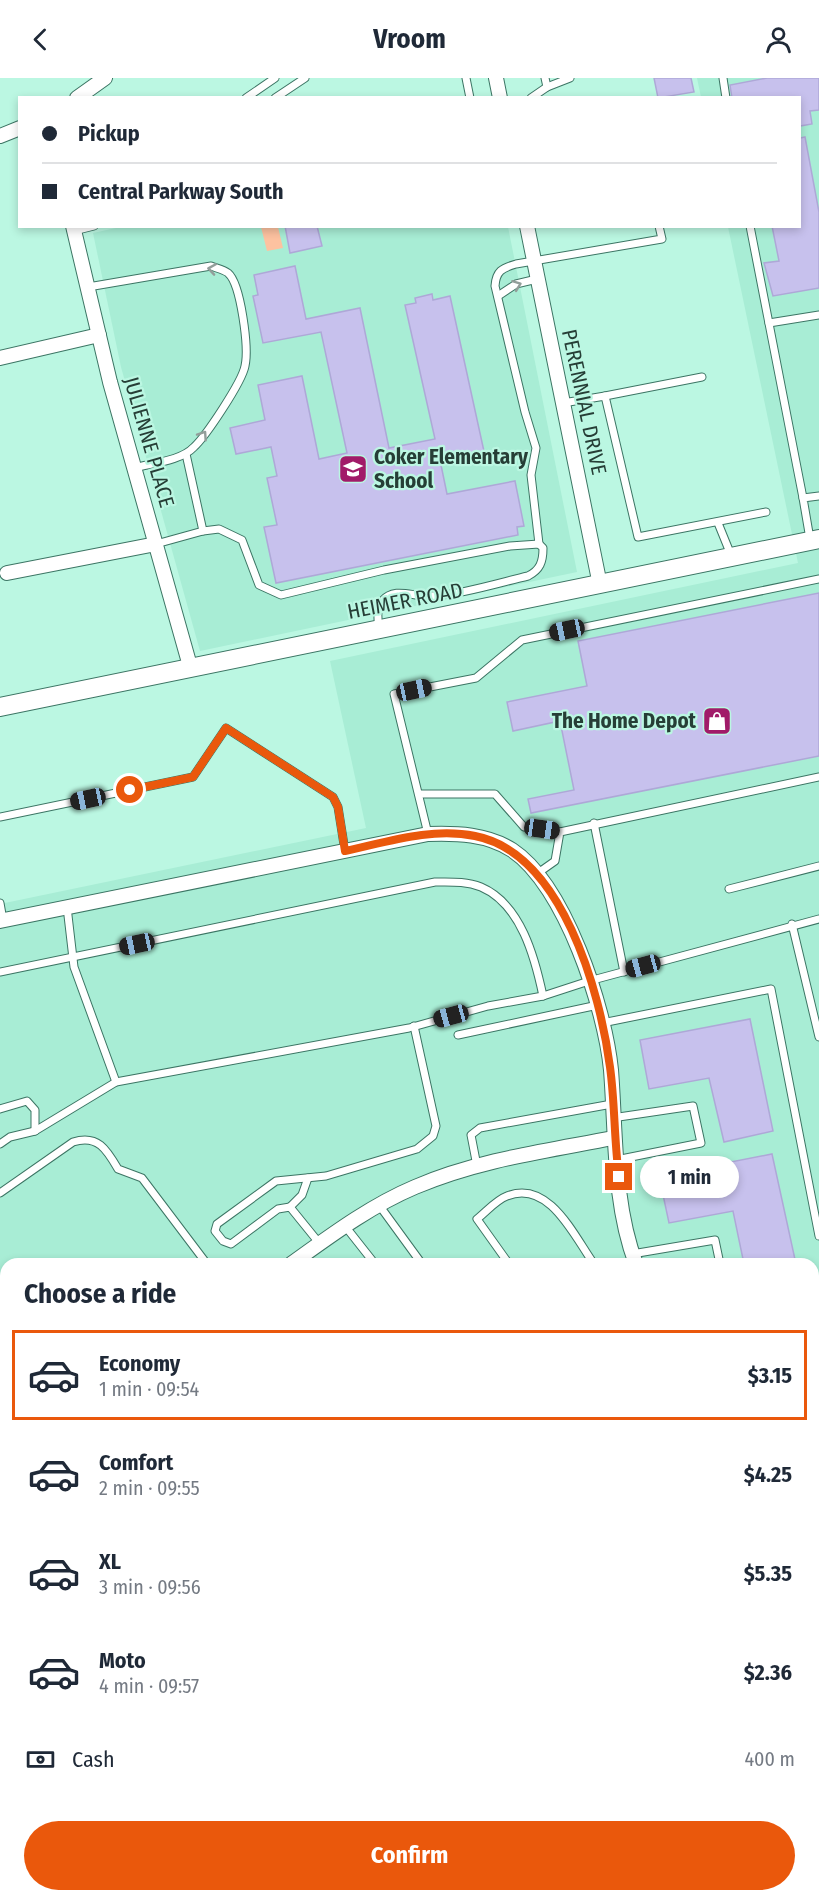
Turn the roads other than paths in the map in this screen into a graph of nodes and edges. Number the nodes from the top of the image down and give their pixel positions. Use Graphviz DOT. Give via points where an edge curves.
graph roads {
  1 [pos="275,78"];
  2 [pos="305,78"];
  3 [pos="466,78"];
  4 [pos="496,78"];
  5 [pos="545,78"];
  6 [pos="570,78"];
  7 [pos="723,78"];
  8 [pos="99,80"];
  9 [pos="547,87"];
  10 [pos="79,96"];
  11 [pos="249,96"];
  12 [pos="278,96"];
  13 [pos="470,96"];
  14 [pos="500,96"];
  15 [pos="534,96"];
  16 [pos="726,96"];
  17 [pos="18,129"];
  18 [pos="0,136"];
  19 [pos="527,228"];
  20 [pos="659,228"];
  21 [pos="750,228"];
  22 [pos="74,229"];
  23 [pos="534,262"];
  24 [pos="537,279"];
  25 [pos="88,287"];
  26 [pos="498,296"];
  27 [pos="819,315"];
  28 [pos="769,323"];
  29 [pos="99,336"];
  30 [pos="0,358"];
  31 [pos="702,377"];
  32 [pos="605,396"];
  33 [pos="563,403"];
  34 [pos="186,454"];
  35 [pos="134,468"];
  36 [pos="819,496"];
  37 [pos="803,498"];
  38 [pos="765,512"];
  39 [pos="718,523"];
  40 [pos="203,531"];
  41 [pos="815,540"];
  42 [pos="539,543"];
  43 [pos="156,544"];
  44 [pos="732,558"];
  45 [pos="7,573"];
  46 [pos="819,579"];
  47 [pos="600,585"];
  48 [pos="380,629"];
  49 [pos="190,666"];
  50 [pos="0,707"];
  51 [pos="819,777"];
  52 [pos="418,794"];
  53 [pos="0,817"];
  54 [pos="594,823"];
  55 [pos="560,832"];
  56 [pos="428,834"];
  57 [pos="345,851"];
  58 [pos="819,866"];
  59 [pos="538,873"];
  60 [pos="729,889"];
  61 [pos="0,903"];
  62 [pos="67,907"];
  63 [pos="819,919"];
  64 [pos="2,920"];
  65 [pos="792,924"];
  66 [pos="71,958"];
  67 [pos="0,972"];
  68 [pos="624,972"];
  69 [pos="589,981"];
  70 [pos="543,996"];
  71 [pos="598,1005"];
  72 [pos="601,1023"];
  73 [pos="414,1026"];
  74 [pos="458,1035"];
  75 [pos="819,1037"];
  76 [pos="116,1082"];
  77 [pos="0,1108"];
  78 [pos="612,1111"];
  79 [pos="35,1131"];
  80 [pos="613,1138"];
  81 [pos="0,1144"];
  82 [pos="616,1160"];
  83 [pos="477,1166"];
  84 [pos="308,1178"];
  85 [pos="0,1193"];
  86 [pos="379,1205"];
  87 [pos="290,1206"];
  88 [pos="345,1226"];
  89 [pos="819,1236"];
  90 [pos="320,1244"];
  91 [pos="202,1258"];
  92 [pos="300,1258"];
  93 [pos="370,1258"];
  94 [pos="418,1258"];
  95 [pos="505,1258"];
  96 [pos="590,1258"];
  97 [pos="634,1258"];
  98 [pos="638,1258"];
  99 [pos="719,1258"];
  1 -- 11 [label="lane"];
  2 -- 12 [label="lane"];
  3 -- 13 [label="lane"];
  4 -- 14 [label="street"];
  5 -- 9 [label="lane"];
  6 -- 9 [label="lane"];
  7 -- 16 [label="lane"];
  8 -- 10 [label="street"];
  9 -- 15 [label="lane"];
  17 -- 18 [label="street"];
  19 -- 23 [label="street, PERENNIAL DRIVE"];
  20 -- 23 [label="lane" via="662,239"];
  21 -- 28 [label="lane"];
  22 -- 25 [label="street, JULIENNE PLACE"];
  23 -- 24 [label="street, PERENNIAL DRIVE"];
  23 -- 26 [label="lane" via="500,271 495,286"];
  26 -- 24 [label="lane, one-way" via="516,284"];
  24 -- 33 [label="street, PERENNIAL DRIVE"];
  25 -- 29 [label="street, JULIENNE PLACE"];
  34 -- 25 [label="lane, one-way" via="195,447 245,368 247,350 236,283 227,272 211,266"];
  26 -- 42 [label="lane" via="536,448 531,475"];
  27 -- 28 [label="lane"];
  28 -- 37 [label="lane"];
  29 -- 30 [label="street"];
  29 -- 35 [label="street, JULIENNE PLACE"];
  31 -- 32 [label="lane"];
  32 -- 33 [label="lane"];
  32 -- 39 [label="lane" via="638,537"];
  33 -- 47 [label="street, PERENNIAL DRIVE"];
  34 -- 35 [label="lane"];
  34 -- 40 [label="lane"];
  35 -- 43 [label="street, JULIENNE PLACE"];
  36 -- 37 [label="lane"];
  37 -- 41 [label="lane"];
  38 -- 39 [label="lane"];
  39 -- 44 [label="lane"];
  40 -- 42 [label="lane" via="219,529 242,540 259,585 281,595 384,570"];
  40 -- 43 [label="lane"];
  41 -- 44 [label="street, HEIMER ROAD"];
  42 -- 48 [label="lane" via="543,548 541,564 528,576 428,596 393,594 382,602 378,612"];
  43 -- 45 [label="street"];
  43 -- 49 [label="street, JULIENNE PLACE"];
  44 -- 47 [label="street, HEIMER ROAD"];
  46 -- 52 [label="lane" via="522,640 476,678 394,694"];
  47 -- 48 [label="street, HEIMER ROAD"];
  48 -- 49 [label="street, HEIMER ROAD"];
  49 -- 50 [label="street, HEIMER ROAD"];
  51 -- 54 [label="lane"];
  52 -- 55 [label="lane" via="495,794 524,827"];
  52 -- 56 [label="lane"];
  53 -- 57 [label="lane" via="193,777 226,728 333,797"];
  54 -- 55 [label="lane"];
  54 -- 68 [label="lane"];
  55 -- 59 [label="lane" via="555,861"];
  56 -- 57 [label="street"];
  56 -- 59 [label="street" via="464,834 495,841"];
  57 -- 62 [label="street"];
  58 -- 60 [label="lane"];
  59 -- 69 [label="street" via="563,913"];
  61 -- 64 [label="lane"];
  62 -- 64 [label="street"];
  62 -- 66 [label="lane"];
  63 -- 65 [label="lane"];
  65 -- 68 [label="lane"];
  65 -- 75 [label="lane"];
  66 -- 67 [label="lane"];
  66 -- 70 [label="lane" via="435,882 465,882 491,894 520,925 538,970"];
  66 -- 76 [label="lane"];
  68 -- 69 [label="lane"];
  69 -- 70 [label="lane"];
  69 -- 71 [label="street"];
  70 -- 73 [label="lane"];
  71 -- 72 [label="street"];
  71 -- 74 [label="lane"];
  72 -- 78 [label="street" via="610,1068"];
  72 -- 89 [label="lane" via="771,989"];
  73 -- 76 [label="lane"];
  73 -- 84 [label="lane" via="436,1126 432,1136 417,1149 359,1168"];
  76 -- 79 [label="lane"];
  77 -- 79 [label="lane" via="27,1101 35,1110"];
  78 -- 80 [label="street"];
  78 -- 82 [label="lane" via="693,1106 701,1143"];
  78 -- 83 [label="lane" via="480,1128 471,1135"];
  79 -- 81 [label="lane" via="10,1137"];
  80 -- 82 [label="street"];
  80 -- 83 [label="street"];
  82 -- 97 [label="street"];
  83 -- 86 [label="street" via="413,1188"];
  84 -- 87 [label="lane" via="302,1195"];
  84 -- 87 [label="lane" via="276,1181 217,1224 215,1231 231,1244 278,1209"];
  85 -- 91 [label="lane" via="73,1142 86,1138 100,1143 118,1169 142,1178"];
  86 -- 88 [label="street"];
  86 -- 94 [label="lane"];
  87 -- 90 [label="lane"];
  88 -- 90 [label="street"];
  88 -- 93 [label="lane"];
  90 -- 92 [label="street"];
  95 -- 96 [label="lane" via="477,1219 506,1196 528,1192 552,1204"];
  98 -- 99 [label="lane" via="715,1240"];
}
